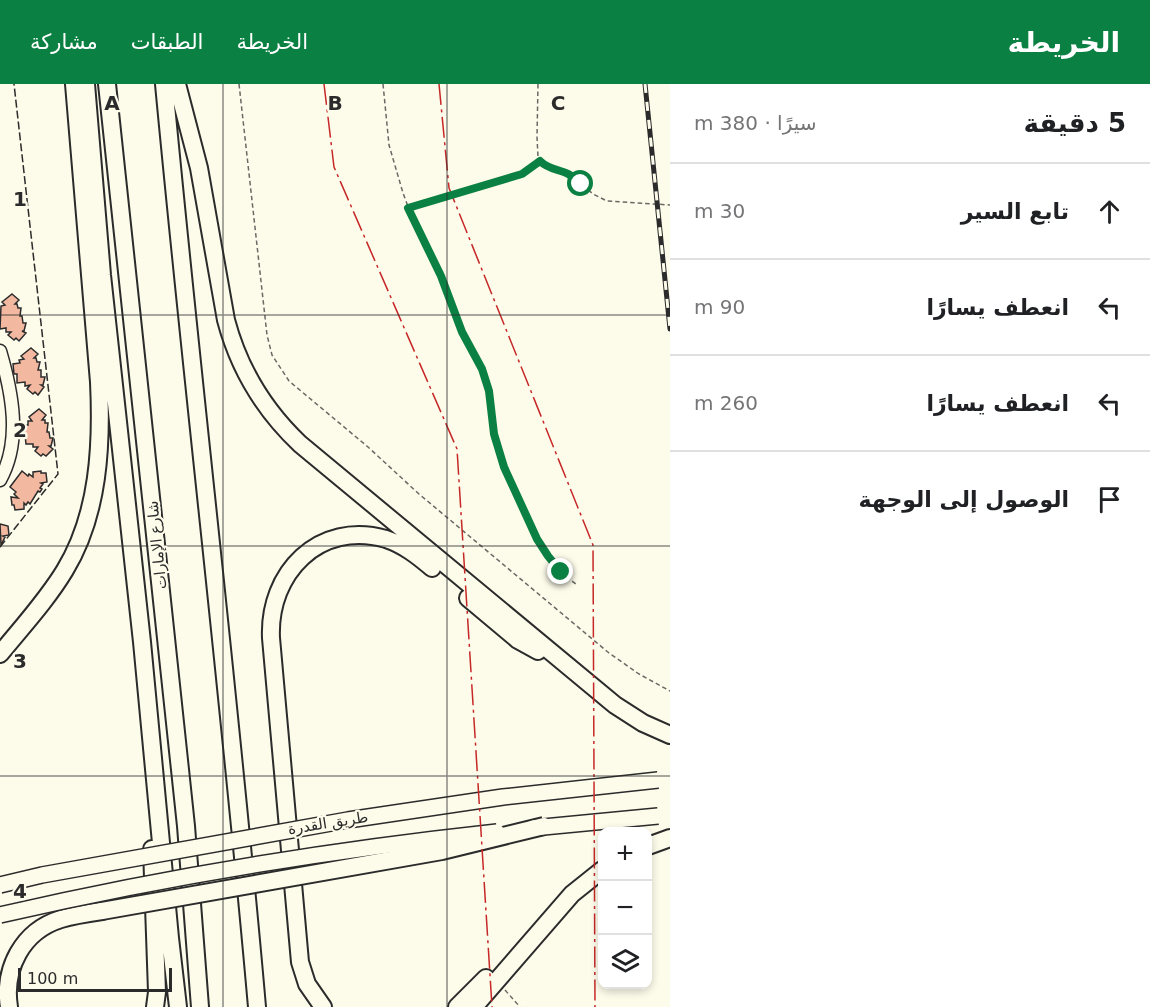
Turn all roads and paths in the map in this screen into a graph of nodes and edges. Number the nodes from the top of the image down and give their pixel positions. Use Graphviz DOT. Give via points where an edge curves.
graph roads {
  1 [pos="74,84"];
  2 [pos="86,84"];
  3 [pos="107,84"];
  4 [pos="164,84"];
  5 [pos="177,84"];
  6 [pos="239,84"];
  7 [pos="383,84"];
  8 [pos="537,84"];
  9 [pos="540,161"];
  10 [pos="670,205"];
  11 [pos="408,208"];
  12 [pos="0,351"];
  13 [pos="0,480"];
  14 [pos="577,585"];
  15 [pos="142,642"];
  16 [pos="0,654"];
  17 [pos="559,658"];
  18 [pos="670,691"];
  19 [pos="670,735"];
  20 [pos="658,780"];
  21 [pos="658,816"];
  22 [pos="544,826"];
  23 [pos="670,838"];
  24 [pos="652,845"];
  25 [pos="598,874"];
  26 [pos="0,885"];
  27 [pos="0,915"];
  28 [pos="538,932"];
  29 [pos="496,982"];
  30 [pos="9,1007"];
  31 [pos="155,1007"];
  32 [pos="178,1007"];
  33 [pos="200,1007"];
  34 [pos="257,1007"];
  35 [pos="323,1007"];
  36 [pos="457,1007"];
  37 [pos="474,1007"];
  38 [pos="520,1007"];
  1 -- 16 [label="highway" via="99,382 96,477 86,524 72,557 55,585"];
  2 -- 15 [label="highway" via="102,275"];
  3 -- 33 [label="highway, شارع الإمارات" via="186,826"];
  4 -- 34 [label="highway"];
  5 -- 17 [label="highway" via="205,199 226,320 239,360 259,397 300,444"];
  6 -- 18 [label="path" via="267,335 282,373 609,653"];
  7 -- 11 [label="path" via="389,145"];
  8 -- 9 [label="path"];
  9 -- 10 [label="path" via="567,172 607,201"];
  9 -- 11 [label="path" via="522,174"];
  11 -- 14 [label="path" via="482,369 494,434 511,483 548,556"];
  12 -- 13 [label="street" via="12,409 12,443"];
  15 -- 31 [label="highway" via="137,687 151,832"];
  15 -- 32 [label="highway"];
  17 -- 19 [label="highway" via="629,714"];
  17 -- 35 [label="highway" via="518,640 413,552 386,539 356,536 327,542 302,557 283,580 272,608 271,630 299,950 307,984"];
  20 -- 26 [label="main road, طريق القدرة, bridge" via="348,820"];
  21 -- 22 [label="main road, طريق القدرة, bridge"];
  22 -- 27 [label="main road, طريق القدرة, bridge" via="262,864"];
  22 -- 30 [label="highway, bridge" via="442,851 51,922 27,941 15,958 9,977"];
  23 -- 24 [label="highway"];
  25 -- 28 [label="highway" via="572,894"];
  28 -- 29 [label="highway"];
  28 -- 36 [label="highway"];
  29 -- 37 [label="highway"];
  29 -- 38 [label="path"];
}
